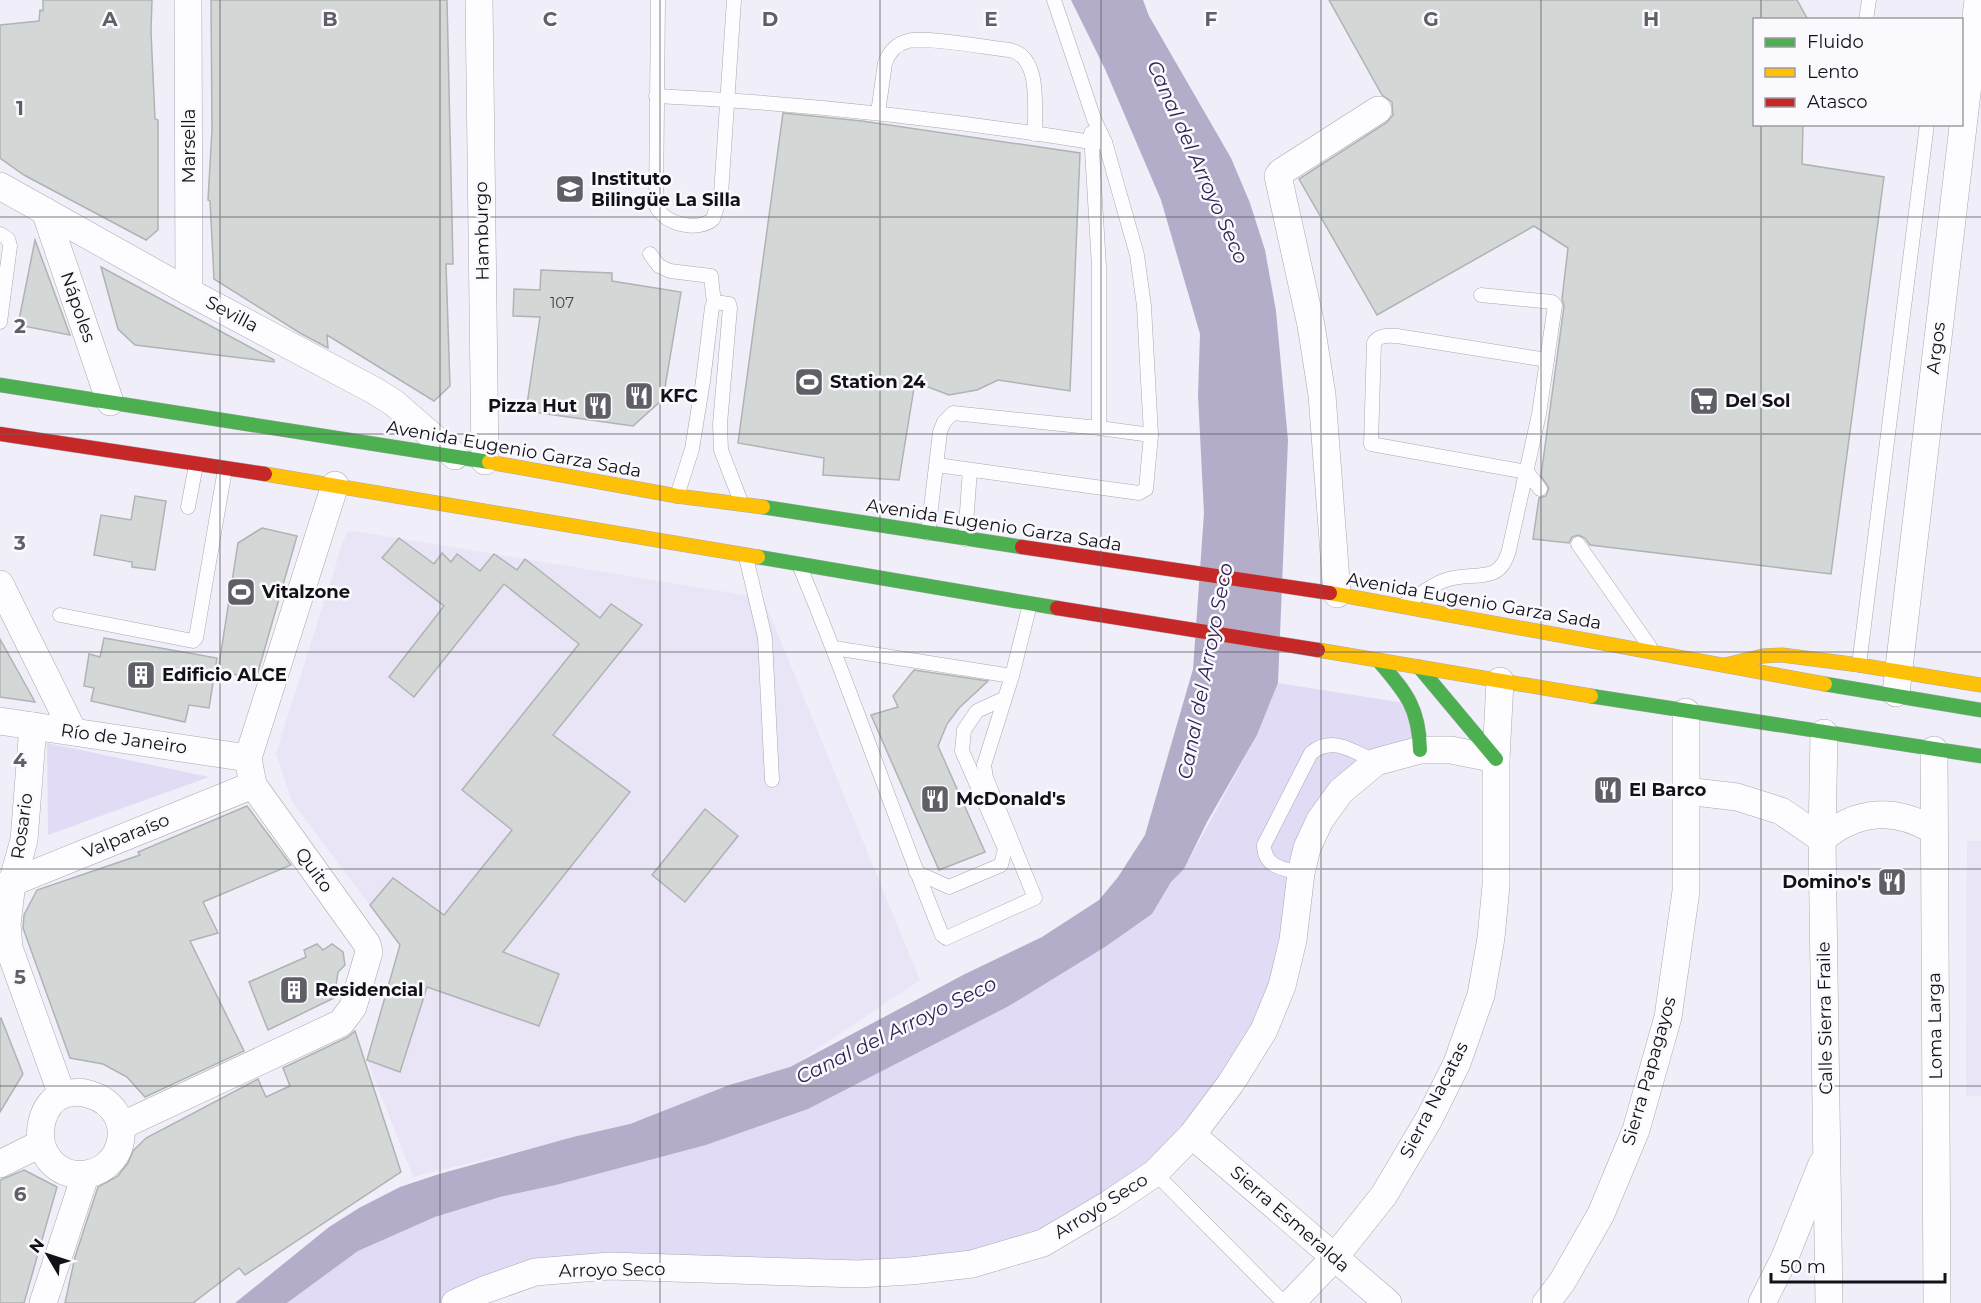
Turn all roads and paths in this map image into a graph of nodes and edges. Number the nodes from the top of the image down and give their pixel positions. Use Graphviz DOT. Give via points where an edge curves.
graph roads {
  1 [pos="188,0"];
  2 [pos="479,0"];
  3 [pos="658,0"];
  4 [pos="734,0"];
  5 [pos="1054,0"];
  6 [pos="1869,0"];
  7 [pos="1978,0"];
  8 [pos="1866,18"];
  9 [pos="656,96"];
  10 [pos="727,99"];
  11 [pos="1378,110"];
  12 [pos="878,113"];
  13 [pos="1963,121"];
  14 [pos="1927,126"];
  15 [pos="1962,126"];
  16 [pos="1035,134"];
  17 [pos="1098,142"];
  18 [pos="0,186"];
  19 [pos="45,211"];
  20 [pos="0,234"];
  21 [pos="650,254"];
  22 [pos="189,292"];
  23 [pos="1481,295"];
  24 [pos="714,304"];
  25 [pos="0,322"];
  26 [pos="1547,360"];
  27 [pos="0,385"];
  28 [pos="110,402"];
  29 [pos="1099,428"];
  30 [pos="0,434"];
  31 [pos="1151,435"];
  32 [pos="454,456"];
  33 [pos="485,461"];
  34 [pos="196,465"];
  35 [pos="937,465"];
  36 [pos="225,469"];
  37 [pos="970,470"];
  38 [pos="1527,472"];
  39 [pos="335,485"];
  40 [pos="1540,489"];
  41 [pos="678,496"];
  42 [pos="742,504"];
  43 [pos="188,507"];
  44 [pos="928,533"];
  45 [pos="965,538"];
  46 [pos="1578,544"];
  47 [pos="745,556"];
  48 [pos="800,565"];
  49 [pos="0,584"];
  50 [pos="1337,594"];
  51 [pos="1030,604"];
  52 [pos="1402,605"];
  53 [pos="60,615"];
  54 [pos="834,648"];
  55 [pos="1653,651"];
  56 [pos="1378,660"];
  57 [pos="1725,664"];
  58 [pos="1859,665"];
  59 [pos="1419,667"];
  60 [pos="1012,676"];
  61 [pos="1500,681"];
  62 [pos="1897,684"];
  63 [pos="1981,685"];
  64 [pos="1003,699"];
  65 [pos="1981,710"];
  66 [pos="1686,712"];
  67 [pos="0,720"];
  68 [pos="33,726"];
  69 [pos="73,731"];
  70 [pos="1824,734"];
  71 [pos="1420,750"];
  72 [pos="1934,750"];
  73 [pos="1981,756"];
  74 [pos="248,758"];
  75 [pos="1496,759"];
  76 [pos="1376,762"];
  77 [pos="772,780"];
  78 [pos="253,785"];
  79 [pos="1686,791"];
  80 [pos="1933,830"];
  81 [pos="1822,839"];
  82 [pos="916,872"];
  83 [pos="1301,873"];
  84 [pos="6,885"];
  85 [pos="62,1095"];
  86 [pos="122,1126"];
  87 [pos="1192,1135"];
  88 [pos="40,1144"];
  89 [pos="1826,1152"];
  90 [pos="0,1164"];
  91 [pos="1155,1173"];
  92 [pos="85,1176"];
  93 [pos="1334,1258"];
  94 [pos="43,1303"];
  95 [pos="455,1303"];
  96 [pos="1284,1303"];
  97 [pos="1291,1303"];
  98 [pos="1388,1303"];
  99 [pos="1546,1303"];
  100 [pos="1762,1303"];
  101 [pos="1829,1303"];
  102 [pos="1937,1303"];
  1 -- 22 [label="street, Marsella"];
  2 -- 33 [label="street, Hamburgo"];
  3 -- 9 [label="lane"];
  4 -- 10 [label="lane"];
  5 -- 17 [label="lane"];
  6 -- 8 [label="lane"];
  7 -- 13 [label="street, Argos"];
  9 -- 10 [label="lane"];
  9 -- 10 [label="lane" via="657,206 668,220 699,226 713,219 721,194"];
  10 -- 12 [label="lane"];
  11 -- 50 [label="street" via="1278,176 1311,325 1322,396"];
  12 -- 16 [label="lane"];
  12 -- 16 [label="lane" via="885,63 900,44 918,40 1010,50 1025,59 1034,75"];
  14 -- 58 [label="lane"];
  15 -- 62 [label="street, Argos"];
  16 -- 17 [label="lane"];
  17 -- 29 [label="lane"];
  17 -- 31 [label="lane" via="1137,255"];
  18 -- 19 [label="street, Sevilla"];
  19 -- 22 [label="street, Sevilla"];
  19 -- 28 [label="street, Nápoles"];
  20 -- 25 [label="lane" via="10,246"];
  21 -- 24 [label="lane" via="659,266 670,271 711,276"];
  22 -- 32 [label="street, Sevilla" via="394,403"];
  23 -- 26 [label="lane" via="1554,302"];
  24 -- 41 [label="lane" via="692,449"];
  24 -- 42 [label="lane" via="730,306 721,450"];
  26 -- 38 [label="lane"];
  26 -- 38 [label="lane" via="1397,336 1381,336 1374,343 1371,444"];
  27 -- 28 [label="main road, Avenida Eugenio Garza Sada"];
  28 -- 32 [label="main road, Avenida Eugenio Garza Sada"];
  29 -- 31 [label="lane"];
  29 -- 35 [label="lane" via="953,413 940,432"];
  30 -- 34 [label="main road"];
  31 -- 37 [label="lane" via="1146,489 1142,493"];
  32 -- 33 [label="main road, Avenida Eugenio Garza Sada"];
  33 -- 41 [label="main road, Avenida Eugenio Garza Sada"];
  34 -- 36 [label="main road"];
  34 -- 43 [label="lane"];
  35 -- 37 [label="lane"];
  35 -- 44 [label="lane"];
  36 -- 39 [label="main road"];
  36 -- 53 [label="lane" via="193,641"];
  37 -- 45 [label="lane"];
  38 -- 40 [label="lane"];
  38 -- 52 [label="lane" via="1503,566 1488,574 1443,581"];
  39 -- 47 [label="main road"];
  39 -- 74 [label="street, Quito"];
  41 -- 42 [label="main road, Avenida Eugenio Garza Sada"];
  42 -- 44 [label="main road, Avenida Eugenio Garza Sada"];
  44 -- 45 [label="main road, Avenida Eugenio Garza Sada"];
  45 -- 50 [label="main road, Avenida Eugenio Garza Sada"];
  46 -- 55 [label="lane"];
  47 -- 48 [label="main road"];
  47 -- 77 [label="lane" via="765,638"];
  48 -- 51 [label="main road"];
  48 -- 54 [label="lane"];
  49 -- 69 [label="street"];
  50 -- 52 [label="main road, Avenida Eugenio Garza Sada"];
  51 -- 56 [label="main road"];
  51 -- 60 [label="lane"];
  52 -- 55 [label="main road, Avenida Eugenio Garza Sada"];
  54 -- 60 [label="lane"];
  54 -- 82 [label="lane"];
  55 -- 57 [label="main road, Avenida Eugenio Garza Sada"];
  56 -- 59 [label="main road"];
  56 -- 71 [label="main road" via="1416,711"];
  57 -- 58 [label="main road" via="1782,655"];
  57 -- 62 [label="main road, Avenida Eugenio Garza Sada"];
  58 -- 62 [label="main road"];
  59 -- 61 [label="main road"];
  59 -- 75 [label="main road"];
  60 -- 64 [label="lane"];
  61 -- 66 [label="main road"];
  61 -- 75 [label="street, Sierra Nacatas"];
  62 -- 63 [label="main road"];
  62 -- 65 [label="main road, Avenida Eugenio Garza Sada"];
  64 -- 82 [label="lane" via="977,711 964,730 962,751 1005,849 1001,865 949,887"];
  64 -- 82 [label="lane" via="984,765 1035,897 946,938"];
  66 -- 70 [label="main road"];
  66 -- 79 [label="street, Sierra Papagayos"];
  67 -- 68 [label="street, Río de Janeiro"];
  68 -- 69 [label="street, Río de Janeiro"];
  68 -- 84 [label="street, Rosario" via="24,840"];
  69 -- 74 [label="street, Río de Janeiro"];
  70 -- 72 [label="main road"];
  70 -- 81 [label="street, Calle Sierra Fraile"];
  71 -- 75 [label="street, Arroyo Seco" via="1451,750"];
  71 -- 76 [label="street, Arroyo Seco"];
  72 -- 73 [label="main road"];
  72 -- 80 [label="street, Loma Larga"];
  74 -- 78 [label="street, Quito"];
  75 -- 93 [label="street, Sierra Nacatas" via="1496,885 1481,995 1457,1063 1430,1119 1384,1195"];
  76 -- 83 [label="street, Arroyo Seco" via="1341,791 1320,820"];
  76 -- 83 [label="lane" via="1332,743 1320,745 1311,753 1264,845 1269,861 1279,868"];
  78 -- 84 [label="street, Valparaíso"];
  78 -- 86 [label="street, Quito" via="367,944 369,952 353,1007 341,1023"];
  79 -- 81 [label="street" via="1737,797 1781,811"];
  79 -- 99 [label="street, Sierra Papagayos" via="1686,891 1668,1017 1636,1130 1601,1214"];
  80 -- 81 [label="street" via="1905,817 1875,814 1846,823"];
  80 -- 102 [label="street, Loma Larga"];
  81 -- 89 [label="street, Calle Sierra Fraile"];
  83 -- 87 [label="street, Arroyo Seco" via="1293,939 1282,986 1264,1030"];
  84 -- 85 [label="street, Rosario" via="9,948"];
  85 -- 86 [label="street" via="93,1094 116,1112"];
  85 -- 88 [label="street" via="48,1107 40,1125"];
  86 -- 92 [label="street" via="119,1149 113,1158 106,1167"];
  87 -- 91 [label="street, Arroyo Seco"];
  87 -- 93 [label="street, Sierra Esmeralda"];
  88 -- 90 [label="street"];
  88 -- 92 [label="street" via="49,1161 65,1173"];
  89 -- 100 [label="street" via="1785,1257"];
  89 -- 101 [label="street, Calle Sierra Fraile"];
  91 -- 95 [label="street, Arroyo Seco" via="1043,1243 972,1264 858,1274 610,1266 535,1272"];
  91 -- 96 [label="lane"];
  92 -- 94 [label="street"];
  93 -- 97 [label="street, Sierra Nacatas"];
  93 -- 98 [label="street, Sierra Esmeralda"];
}
